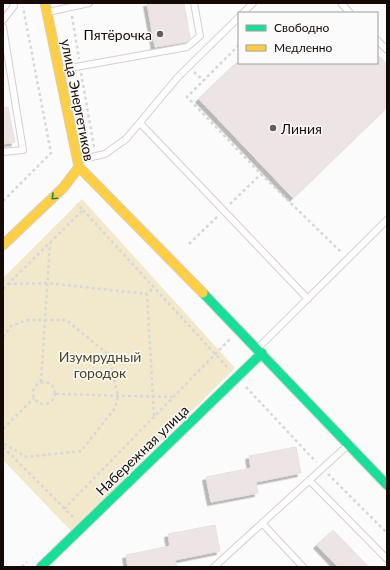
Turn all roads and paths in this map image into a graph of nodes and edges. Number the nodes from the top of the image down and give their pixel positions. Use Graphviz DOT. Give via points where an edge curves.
graph roads {
  1 [pos="13,3"];
  2 [pos="22,3"];
  3 [pos="89,3"];
  4 [pos="194,3"];
  5 [pos="253,3"];
  6 [pos="340,3"];
  7 [pos="70,7"];
  8 [pos="45,8"];
  9 [pos="243,12"];
  10 [pos="349,12"];
  11 [pos="238,17"];
  12 [pos="3,20"];
  13 [pos="3,27"];
  14 [pos="378,41"];
  15 [pos="238,47"];
  16 [pos="387,50"];
  17 [pos="189,66"];
  18 [pos="80,67"];
  19 [pos="59,70"];
  20 [pos="88,73"];
  21 [pos="81,74"];
  22 [pos="204,81"];
  23 [pos="140,123"];
  24 [pos="3,152"];
  25 [pos="96,156"];
  26 [pos="78,163"];
  27 [pos="3,201"];
  28 [pos="77,204"];
  29 [pos="83,210"];
  30 [pos="387,220"];
  31 [pos="50,242"];
  32 [pos="3,246"];
  33 [pos="348,259"];
  34 [pos="47,283"];
  35 [pos="8,284"];
  36 [pos="154,287"];
  37 [pos="3,289"];
  38 [pos="147,294"];
  39 [pos="308,299"];
  40 [pos="45,320"];
  41 [pos="3,336"];
  42 [pos="260,351"];
  43 [pos="215,354"];
  44 [pos="237,378"];
  45 [pos="41,382"];
  46 [pos="56,394"];
  47 [pos="118,396"];
  48 [pos="173,397"];
  49 [pos="34,398"];
  50 [pos="153,398"];
  51 [pos="154,417"];
  52 [pos="3,429"];
  53 [pos="3,443"];
  54 [pos="348,445"];
  55 [pos="3,447"];
  56 [pos="322,468"];
  57 [pos="309,480"];
  58 [pos="387,485"];
  59 [pos="64,509"];
  60 [pos="74,518"];
  61 [pos="262,523"];
  62 [pos="387,533"];
  63 [pos="387,559"];
  64 [pos="41,567"];
  65 [pos="214,567"];
  66 [pos="303,567"];
  1 -- 12 [label="lane" via="14,6"];
  2 -- 27 [label="path" via="51,153"];
  3 -- 7 [label="lane"];
  4 -- 18 [label="lane" via="200,36 187,47"];
  5 -- 9 [label="lane"];
  6 -- 10 [label="lane"];
  7 -- 8 [label="lane"];
  7 -- 18 [label="path"];
  8 -- 19 [label="main road, улица Энергетиков"];
  11 -- 17 [label="lane"];
  13 -- 24 [label="lane" via="23,150"];
  14 -- 16 [label="lane"];
  15 -- 22 [label="path"];
  17 -- 22 [label="path"];
  17 -- 23 [label="lane"];
  18 -- 19 [label="lane"];
  18 -- 21 [label="path"];
  19 -- 26 [label="main road, улица Энергетиков"];
  20 -- 21 [label="path"];
  21 -- 25 [label="path"];
  22 -- 33 [label="path" via="187,97"];
  23 -- 25 [label="lane" via="126,139 105,154"];
  23 -- 39 [label="lane"];
  25 -- 26 [label="lane"];
  26 -- 32 [label="main road, улица Энергетиков, one-way" via="63,188"];
  26 -- 42 [label="main road"];
  28 -- 29 [label="path"];
  29 -- 31 [label="path"];
  29 -- 36 [label="path"];
  30 -- 33 [label="lane"];
  31 -- 34 [label="path"];
  31 -- 35 [label="path"];
  33 -- 39 [label="lane"];
  34 -- 35 [label="path"];
  34 -- 38 [label="path"];
  34 -- 40 [label="path"];
  35 -- 37 [label="path"];
  36 -- 38 [label="path"];
  36 -- 43 [label="path"];
  38 -- 50 [label="path"];
  39 -- 42 [label="lane"];
  40 -- 41 [label="path" via="27,320 11,326"];
  40 -- 45 [label="path"];
  40 -- 47 [label="path" via="66,320 108,354"];
  42 -- 44 [label="main road, Набережная улица"];
  42 -- 54 [label="main road"];
  43 -- 44 [label="path"];
  43 -- 48 [label="path"];
  44 -- 56 [label="path"];
  44 -- 64 [label="main road, Набережная улица"];
  45 -- 46 [label="path" via="47,382 54,387"];
  45 -- 49 [label="path" via="33,390"];
  46 -- 47 [label="path"];
  46 -- 49 [label="path" via="49,402 43,404"];
  47 -- 50 [label="path"];
  47 -- 53 [label="path" via="115,408 81,451 26,457"];
  48 -- 50 [label="path"];
  48 -- 51 [label="path"];
  49 -- 52 [label="path"];
  50 -- 51 [label="path"];
  51 -- 59 [label="path"];
  54 -- 56 [label="lane"];
  54 -- 58 [label="main road"];
  55 -- 59 [label="path"];
  56 -- 57 [label="lane"];
  56 -- 62 [label="path"];
  57 -- 61 [label="lane"];
  57 -- 63 [label="lane"];
  59 -- 60 [label="path"];
  61 -- 65 [label="lane"];
  61 -- 66 [label="lane"];
}
